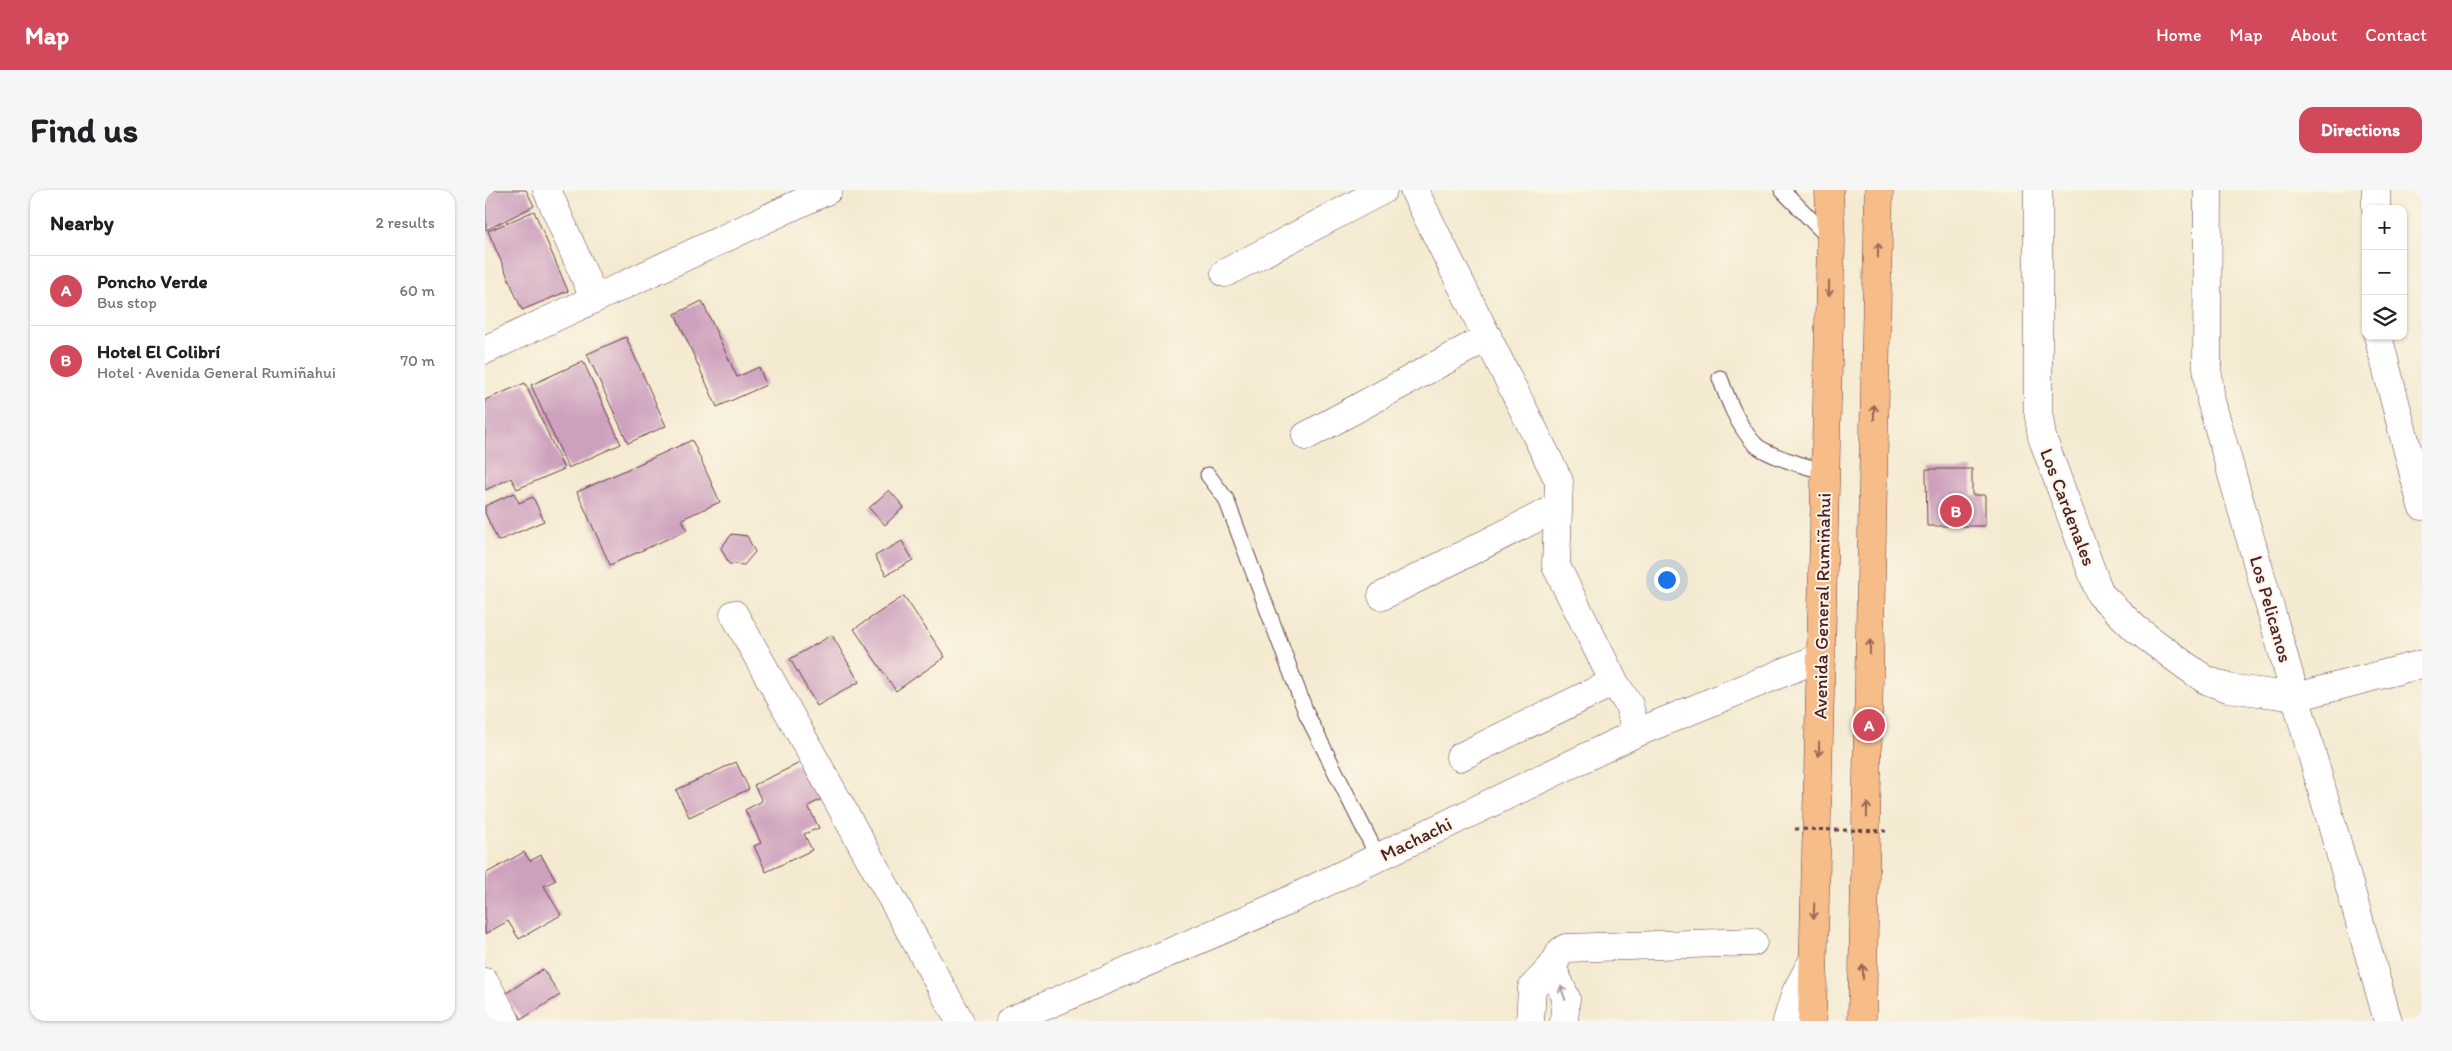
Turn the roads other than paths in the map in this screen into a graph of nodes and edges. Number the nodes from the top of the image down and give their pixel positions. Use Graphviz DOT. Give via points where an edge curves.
graph roads {
  1 [pos="547,190"];
  2 [pos="828,190"];
  3 [pos="1383,190"];
  4 [pos="1414,190"];
  5 [pos="1782,190"];
  6 [pos="1829,190"];
  7 [pos="1879,190"];
  8 [pos="2038,190"];
  9 [pos="2208,190"];
  10 [pos="2376,190"];
  11 [pos="2376,205"];
  12 [pos="1831,240"];
  13 [pos="1225,273"];
  14 [pos="594,298"];
  15 [pos="1488,337"];
  16 [pos="2379,340"];
  17 [pos="485,350"];
  18 [pos="1720,378"];
  19 [pos="1306,436"];
  20 [pos="1825,471"];
  21 [pos="1209,475"];
  22 [pos="2422,506"];
  23 [pos="1558,507"];
  24 [pos="1382,596"];
  25 [pos="734,614"];
  26 [pos="1821,657"];
  27 [pos="2422,664"];
  28 [pos="1614,682"];
  29 [pos="2296,697"];
  30 [pos="1637,733"];
  31 [pos="1461,757"];
  32 [pos="1379,857"];
  33 [pos="1753,942"];
  34 [pos="1813,960"];
  35 [pos="1552,967"];
  36 [pos="485,982"];
  37 [pos="506,1021"];
  38 [pos="960,1021"];
  39 [pos="1010,1021"];
  40 [pos="1530,1021"];
  41 [pos="1564,1021"];
  42 [pos="1787,1021"];
  43 [pos="1812,1021"];
  44 [pos="1862,1021"];
  45 [pos="2388,1021"];
  1 -- 14 [label="street"];
  2 -- 14 [label="street"];
  3 -- 13 [label="street"];
  4 -- 15 [label="street"];
  5 -- 12 [label="lane"];
  6 -- 12 [label="highway, Avenida General Rumiñahui"];
  44 -- 7 [label="highway, one-way"];
  8 -- 29 [label="street, Los Cardenales" via="2039,411 2042,437 2100,594 2136,629 2206,680 2228,688"];
  9 -- 29 [label="street, Los Pelicanos" via="2207,366 2211,401"];
  10 -- 11 [label="street"];
  12 -- 20 [label="highway, Avenida General Rumiñahui, one-way"];
  14 -- 17 [label="street"];
  15 -- 19 [label="street"];
  15 -- 23 [label="street" via="1559,481"];
  16 -- 22 [label="street"];
  18 -- 20 [label="lane" via="1729,403 1755,445 1801,467"];
  20 -- 26 [label="highway, Avenida General Rumiñahui"];
  21 -- 32 [label="lane" via="1226,499 1307,715"];
  23 -- 24 [label="street"];
  23 -- 28 [label="street" via="1556,566"];
  25 -- 38 [label="street"];
  26 -- 30 [label="street, Machachi"];
  26 -- 34 [label="highway, Avenida General Rumiñahui, one-way"];
  27 -- 29 [label="street"];
  28 -- 30 [label="street" via="1629,705"];
  28 -- 31 [label="street"];
  29 -- 45 [label="street, Los Pelicanos"];
  30 -- 32 [label="street, Machachi"];
  32 -- 39 [label="street, Machachi" via="1273,908"];
  33 -- 35 [label="street" via="1567,948 1561,951"];
  34 -- 42 [label="street" via="1796,992"];
  34 -- 43 [label="highway, Avenida General Rumiñahui"];
  35 -- 40 [label="street" via="1532,988"];
  41 -- 35 [label="street, one-way" via="1566,998"];
  36 -- 37 [label="street"];
}
